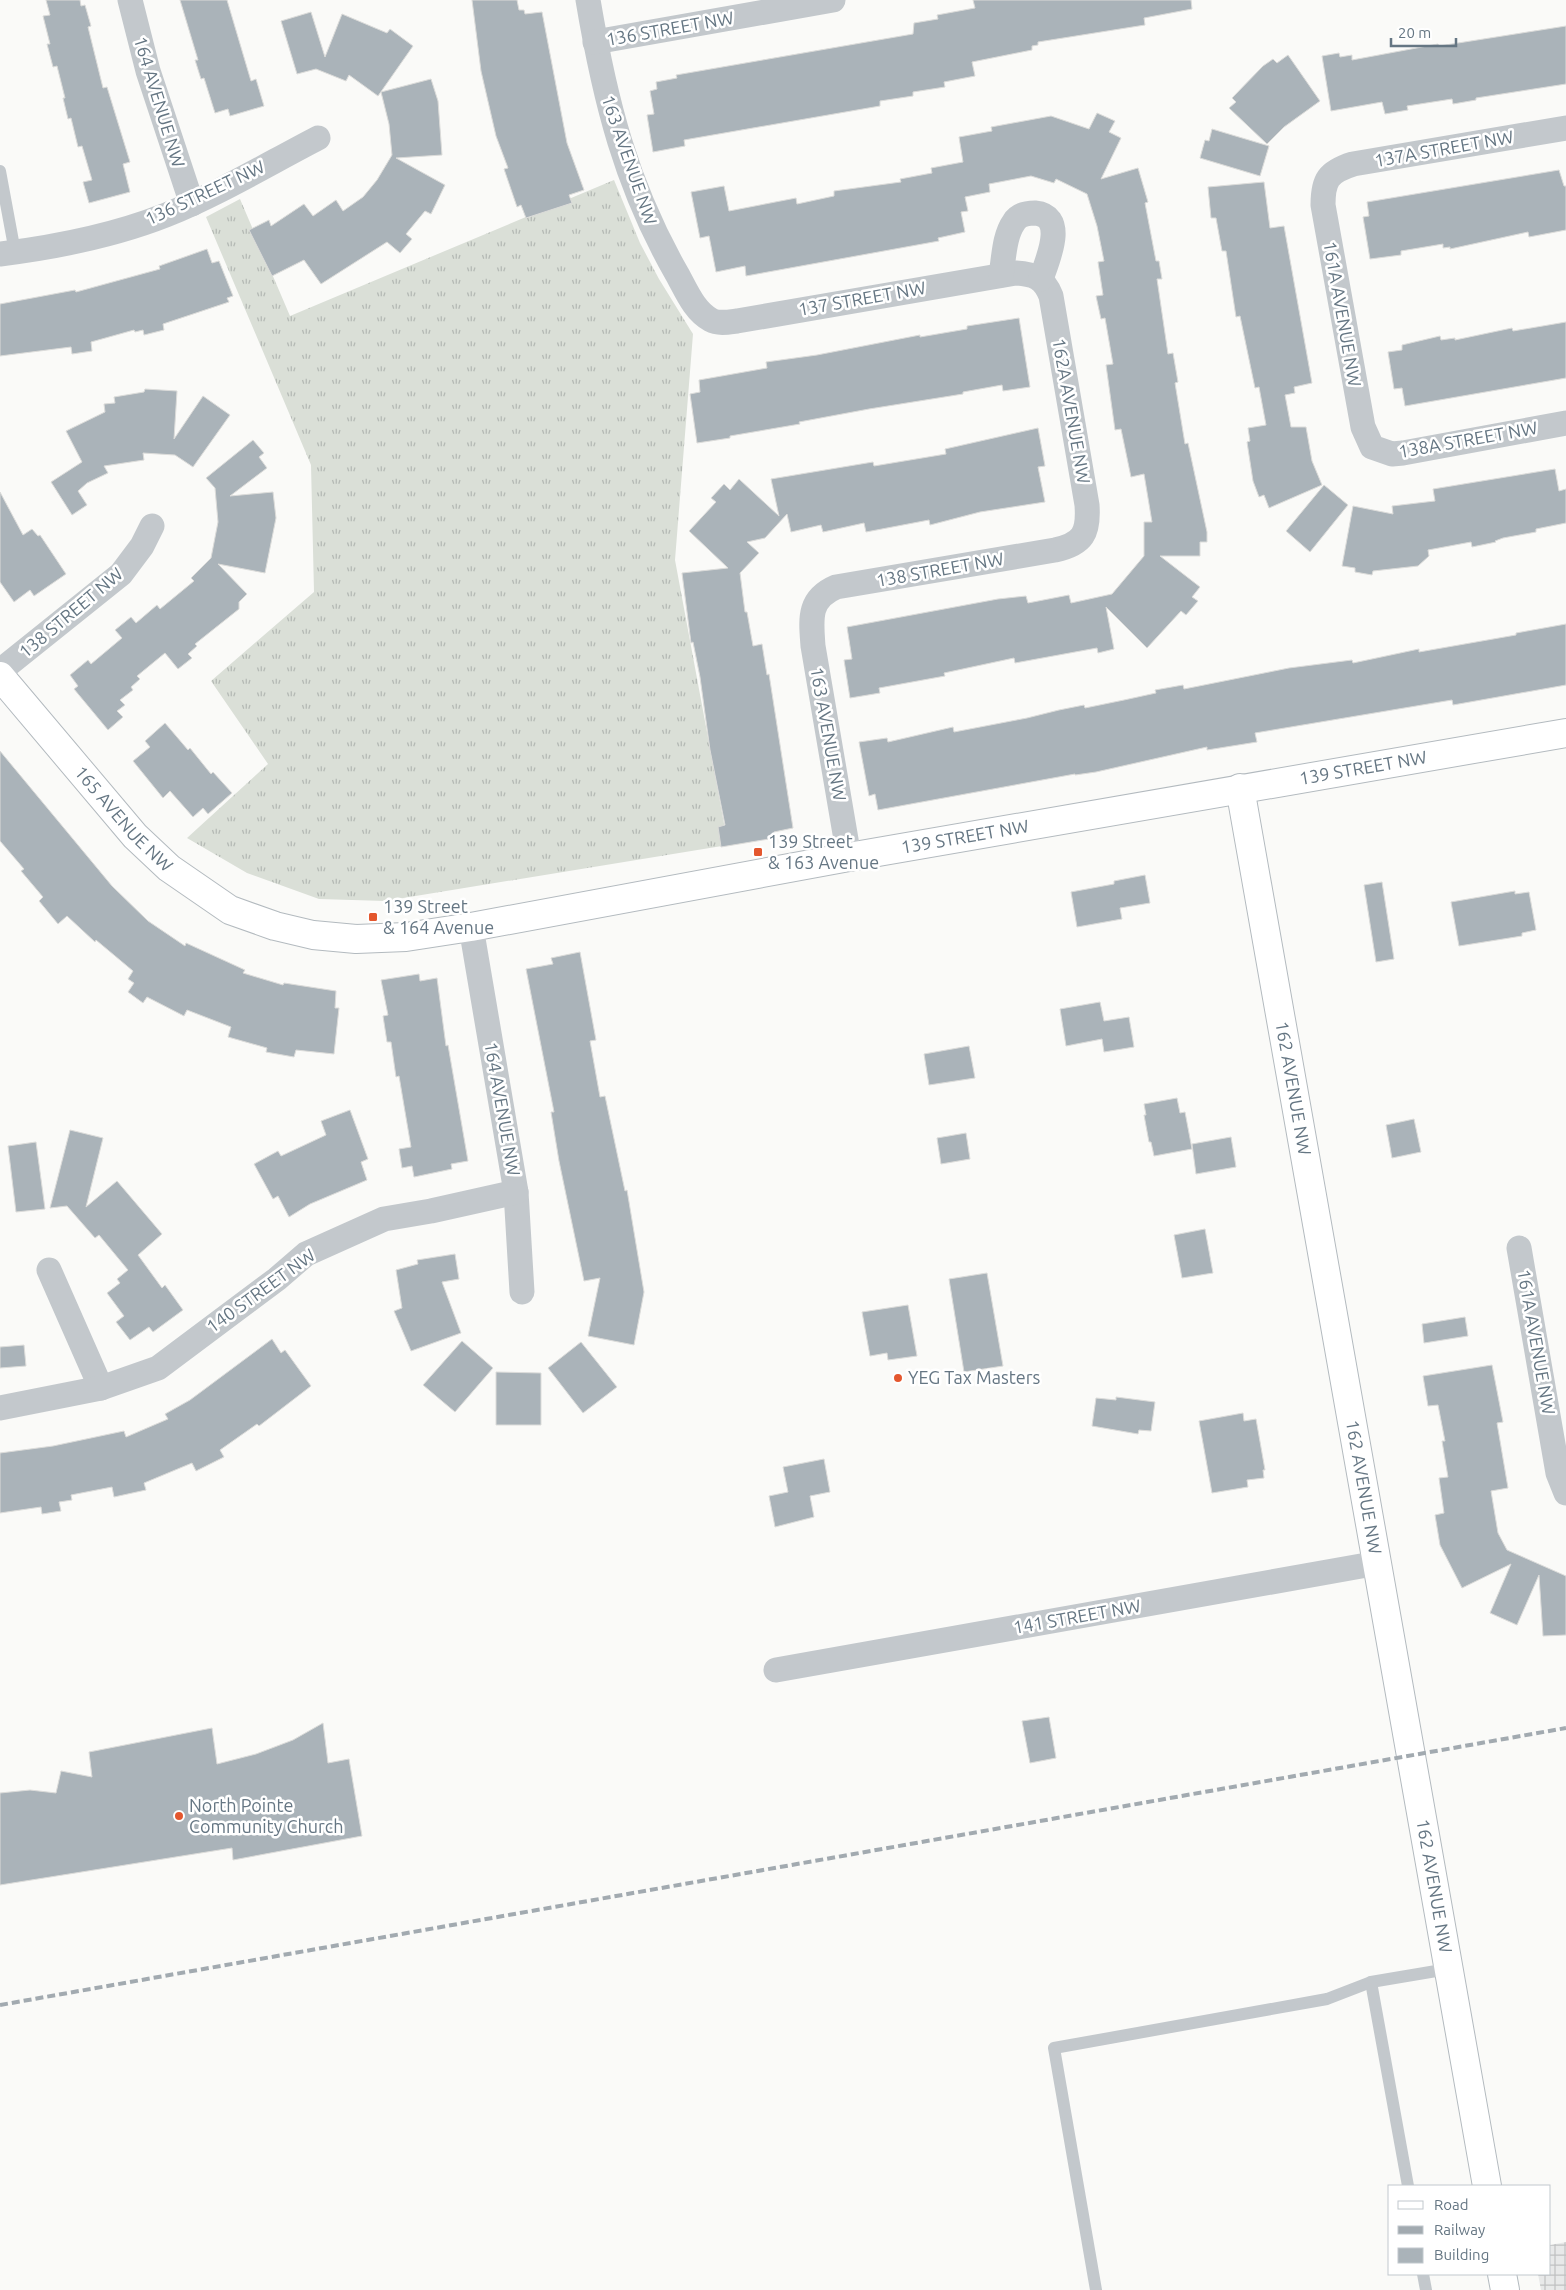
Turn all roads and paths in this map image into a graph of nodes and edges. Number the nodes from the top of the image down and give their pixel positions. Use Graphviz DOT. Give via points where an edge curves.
graph roads {
  1 [pos="130,0"];
  2 [pos="588,0"];
  3 [pos="833,0"];
  4 [pos="595,42"];
  5 [pos="1566,128"];
  6 [pos="318,138"];
  7 [pos="0,171"];
  8 [pos="1326,179"];
  9 [pos="192,204"];
  10 [pos="7,253"];
  11 [pos="1001,274"];
  12 [pos="1041,279"];
  13 [pos="723,322"];
  14 [pos="1566,423"];
  15 [pos="1372,447"];
  16 [pos="152,526"];
  17 [pos="1078,542"];
  18 [pos="812,610"];
  19 [pos="0,671"];
  20 [pos="0,676"];
  21 [pos="1566,733"];
  22 [pos="1240,788"];
  23 [pos="849,857"];
  24 [pos="275,926"];
  25 [pos="471,927"];
  26 [pos="516,1192"];
  27 [pos="1519,1248"];
  28 [pos="49,1270"];
  29 [pos="522,1292"];
  30 [pos="101,1388"];
  31 [pos="0,1408"];
  32 [pos="1566,1494"];
  33 [pos="1378,1563"];
  34 [pos="776,1670"];
  35 [pos="1448,1969"];
  36 [pos="1371,1982"];
  37 [pos="1408,2185"];
  38 [pos="1487,2185"];
  39 [pos="1423,2275"];
  40 [pos="1502,2275"];
  41 [pos="1096,2290"];
  42 [pos="1426,2290"];
  43 [pos="1505,2290"];
  1 -- 9 [label="street, 164 AVENUE NW" via="148,71"];
  2 -- 4 [label="street, 163 AVENUE NW"];
  3 -- 4 [label="street, 136 STREET NW"];
  4 -- 13 [label="street, 163 AVENUE NW" via="618,137 654,232 701,313 713,321"];
  5 -- 8 [label="street, 137A STREET NW" via="1353,164 1337,169"];
  6 -- 9 [label="street, 136 STREET NW"];
  7 -- 10 [label="lane"];
  8 -- 15 [label="street, 161A AVENUE NW" via="1323,205 1362,427"];
  9 -- 10 [label="street, 136 STREET NW" via="93,238"];
  11 -- 12 [label="street, 137 STREET NW" via="1030,274"];
  11 -- 12 [label="street" via="1013,223 1032,213 1046,218 1054,229 1054,239"];
  11 -- 13 [label="street, 137 STREET NW"];
  12 -- 17 [label="street, 162A AVENUE NW" via="1048,288 1053,307 1087,505 1086,528"];
  14 -- 15 [label="street, 138A STREET NW" via="1392,454"];
  16 -- 19 [label="street, 138 STREET NW" via="121,574"];
  17 -- 18 [label="street, 138 STREET NW" via="1055,550 836,587 823,593"];
  18 -- 23 [label="street, 163 AVENUE NW" via="813,646"];
  20 -- 24 [label="street, 165 AVENUE NW" via="135,836 170,868 230,910"];
  21 -- 22 [label="street, 139 STREET NW"];
  22 -- 23 [label="street, 139 STREET NW"];
  22 -- 33 [label="street, 162 AVENUE NW"];
  23 -- 25 [label="street, 139 STREET NW"];
  24 -- 25 [label="street, 139 STREET NW" via="313,935 356,939"];
  25 -- 26 [label="street, 164 AVENUE NW"];
  26 -- 29 [label="street, 164 AVENUE NW"];
  26 -- 30 [label="street, 140 STREET NW" via="384,1219 306,1254 158,1368"];
  27 -- 32 [label="street, 161A AVENUE NW" via="1558,1473"];
  28 -- 30 [label="street"];
  30 -- 31 [label="street, 140 STREET NW"];
  33 -- 34 [label="street, 141 STREET NW"];
  33 -- 35 [label="street, 162 AVENUE NW"];
  35 -- 36 [label="lane"];
  35 -- 38 [label="street, 162 AVENUE NW"];
  36 -- 37 [label="lane"];
  36 -- 41 [label="lane" via="1327,2000 1054,2048"];
  39 -- 42 [label="lane"];
  40 -- 43 [label="street"];
}
